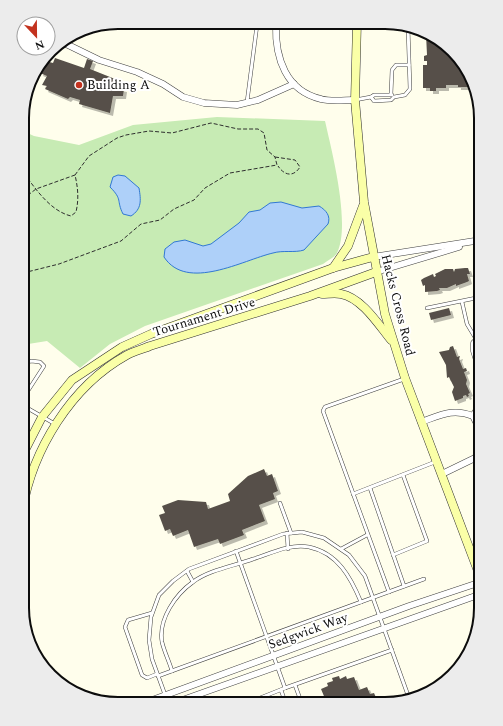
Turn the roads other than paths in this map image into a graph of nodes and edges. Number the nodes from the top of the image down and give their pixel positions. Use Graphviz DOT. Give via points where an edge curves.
graph roads {
  1 [pos="256,29"];
  2 [pos="276,29"];
  3 [pos="357,29"];
  4 [pos="408,32"];
  5 [pos="67,45"];
  6 [pos="409,65"];
  7 [pos="294,84"];
  8 [pos="391,94"];
  9 [pos="394,97"];
  10 [pos="371,98"];
  11 [pos="355,100"];
  12 [pos="247,103"];
  13 [pos="364,202"];
  14 [pos="474,242"];
  15 [pos="373,257"];
  16 [pos="333,268"];
  17 [pos="376,272"];
  18 [pos="315,294"];
  19 [pos="474,299"];
  20 [pos="462,302"];
  21 [pos="427,308"];
  22 [pos="474,332"];
  23 [pos="394,343"];
  24 [pos="29,362"];
  25 [pos="405,378"];
  26 [pos="29,389"];
  27 [pos="29,409"];
  28 [pos="473,416"];
  29 [pos="42,417"];
  30 [pos="421,422"];
  31 [pos="55,424"];
  32 [pos="29,442"];
  33 [pos="474,458"];
  34 [pos="437,462"];
  35 [pos="29,473"];
  36 [pos="442,474"];
  37 [pos="403,475"];
  38 [pos="370,488"];
  39 [pos="353,494"];
  40 [pos="280,503"];
  41 [pos="289,533"];
  42 [pos="367,535"];
  43 [pos="288,549"];
  44 [pos="340,549"];
  45 [pos="236,551"];
  46 [pos="393,555"];
  47 [pos="474,562"];
  48 [pos="241,563"];
  49 [pos="187,571"];
  50 [pos="424,579"];
  51 [pos="194,582"];
  52 [pos="474,583"];
  53 [pos="404,586"];
  54 [pos="389,592"];
  55 [pos="474,596"];
  56 [pos="374,598"];
  57 [pos="361,602"];
  58 [pos="152,613"];
  59 [pos="381,616"];
  60 [pos="385,627"];
  61 [pos="267,636"];
  62 [pos="392,650"];
  63 [pos="273,656"];
  64 [pos="277,666"];
  65 [pos="172,671"];
  66 [pos="158,675"];
  67 [pos="295,685"];
  68 [pos="285,688"];
  69 [pos="281,690"];
  70 [pos="408,694"];
  71 [pos="165,695"];
  72 [pos="160,697"];
  73 [pos="191,697"];
  74 [pos="263,697"];
  75 [pos="284,697"];
  76 [pos="299,697"];
  1 -- 12 [label="lane"];
  2 -- 7 [label="street" via="280,58"];
  3 -- 11 [label="street, Hacks Cross Road"];
  4 -- 6 [label="lane"];
  5 -- 12 [label="street" via="99,60 137,72 183,97 204,104"];
  6 -- 8 [label="lane" via="396,65 392,70"];
  6 -- 9 [label="lane" via="410,89 405,95"];
  7 -- 11 [label="street" via="303,93 323,100"];
  7 -- 12 [label="street"];
  8 -- 9 [label="lane"];
  8 -- 10 [label="lane" via="374,95"];
  9 -- 10 [label="lane" via="391,100 374,101"];
  10 -- 11 [label="lane"];
  11 -- 13 [label="street, Hacks Cross Road"];
  13 -- 15 [label="street, Hacks Cross Road"];
  13 -- 16 [label="street" via="348,246"];
  14 -- 15 [label="street, Tournament Drive"];
  14 -- 17 [label="street, Tournament Drive"];
  15 -- 16 [label="street, Tournament Drive"];
  15 -- 17 [label="street, Hacks Cross Road"];
  16 -- 29 [label="street, Tournament Drive" via="151,334 122,348 72,380"];
  17 -- 18 [label="street, Tournament Drive"];
  17 -- 23 [label="street, Hacks Cross Road"];
  18 -- 23 [label="street" via="340,294 351,297"];
  18 -- 31 [label="street, Tournament Drive" via="127,355 93,380"];
  19 -- 20 [label="lane"];
  20 -- 21 [label="lane"];
  20 -- 22 [label="lane" via="467,324"];
  23 -- 25 [label="street, Hacks Cross Road"];
  24 -- 26 [label="lane" via="40,362 44,366"];
  25 -- 30 [label="street, Hacks Cross Road"];
  25 -- 39 [label="lane" via="325,407 326,418"];
  27 -- 29 [label="lane"];
  28 -- 30 [label="street" via="458,411 447,412"];
  29 -- 31 [label="lane"];
  29 -- 32 [label="street, Tournament Drive"];
  30 -- 34 [label="street, Hacks Cross Road"];
  31 -- 35 [label="street, Tournament Drive"];
  33 -- 36 [label="street"];
  34 -- 36 [label="street, Hacks Cross Road"];
  34 -- 37 [label="lane"];
  36 -- 47 [label="street, Hacks Cross Road"];
  37 -- 38 [label="lane"];
  37 -- 46 [label="lane" via="427,541"];
  38 -- 39 [label="lane"];
  38 -- 46 [label="lane"];
  39 -- 42 [label="lane"];
  40 -- 41 [label="lane"];
  41 -- 43 [label="lane"];
  41 -- 44 [label="lane" via="302,532 324,538"];
  41 -- 45 [label="lane"];
  42 -- 44 [label="lane"];
  42 -- 54 [label="lane"];
  43 -- 48 [label="lane"];
  43 -- 57 [label="lane" via="308,547 334,559 352,580"];
  44 -- 56 [label="lane" via="349,555 365,576"];
  45 -- 48 [label="lane"];
  45 -- 49 [label="lane"];
  46 -- 53 [label="lane"];
  48 -- 51 [label="lane"];
  48 -- 61 [label="lane"];
  49 -- 51 [label="lane"];
  49 -- 58 [label="lane" via="159,596"];
  50 -- 53 [label="lane"];
  51 -- 65 [label="lane" via="167,612 162,629 162,641"];
  52 -- 59 [label="street, Sedgwick Way"];
  53 -- 54 [label="lane"];
  54 -- 56 [label="lane"];
  55 -- 60 [label="street, Sedgwick Way"];
  56 -- 57 [label="lane"];
  56 -- 59 [label="lane"];
  57 -- 61 [label="lane"];
  58 -- 66 [label="lane" via="149,640"];
  58 -- 66 [label="lane" via="128,620 125,627 142,675 147,678"];
  59 -- 60 [label="lane"];
  59 -- 63 [label="street, Sedgwick Way"];
  60 -- 62 [label="lane"];
  60 -- 64 [label="street, Sedgwick Way"];
  61 -- 63 [label="lane"];
  61 -- 65 [label="lane"];
  62 -- 67 [label="lane"];
  62 -- 70 [label="lane"];
  63 -- 64 [label="lane"];
  63 -- 71 [label="street, Sedgwick Way"];
  64 -- 68 [label="lane"];
  64 -- 73 [label="street, Sedgwick Way"];
  65 -- 66 [label="lane"];
  66 -- 71 [label="lane"];
  67 -- 68 [label="lane"];
  67 -- 76 [label="lane"];
  68 -- 69 [label="lane"];
  69 -- 74 [label="lane"];
  69 -- 75 [label="lane"];
  71 -- 72 [label="street, Sedgwick Way"];
}
